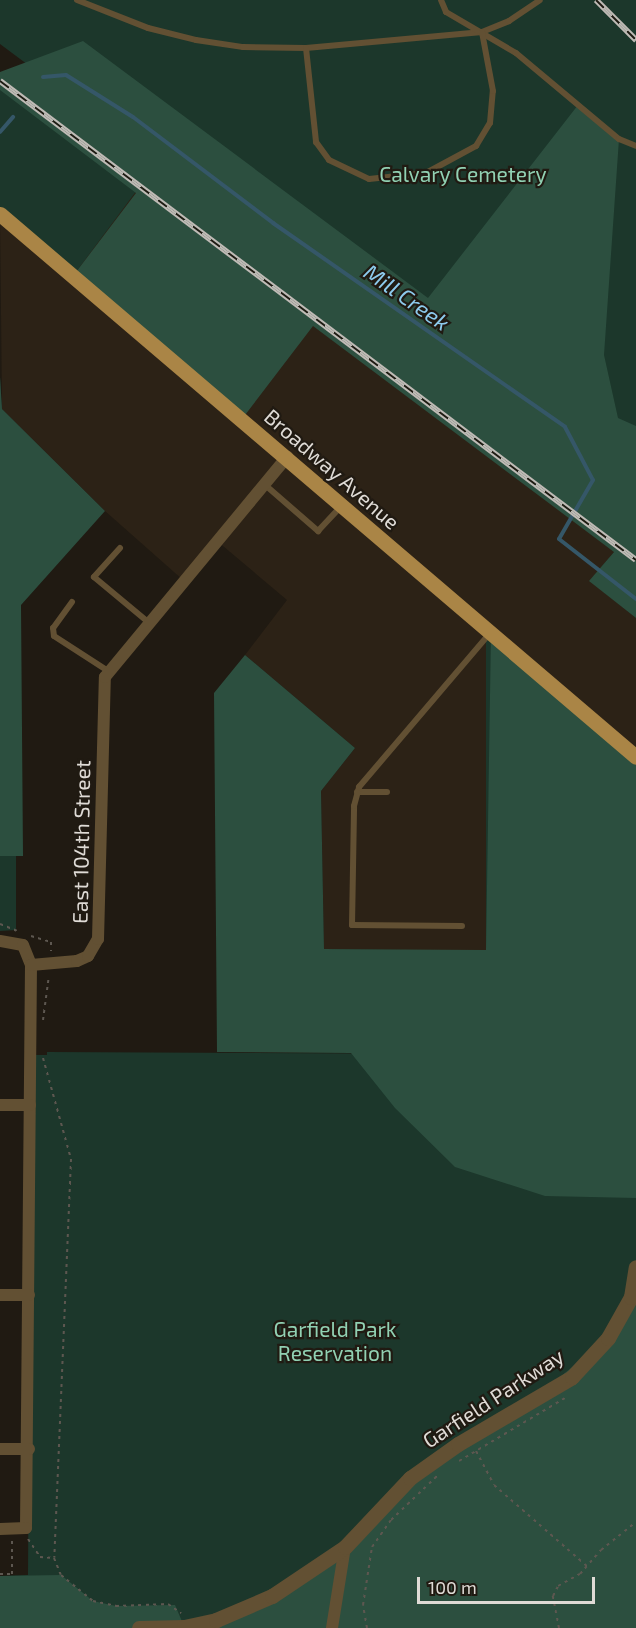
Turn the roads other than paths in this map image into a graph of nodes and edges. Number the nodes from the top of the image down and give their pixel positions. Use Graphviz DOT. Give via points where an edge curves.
graph roads {
  1 [pos="77,0"];
  2 [pos="441,0"];
  3 [pos="540,0"];
  4 [pos="482,32"];
  5 [pos="306,48"];
  6 [pos="636,146"];
  7 [pos="0,214"];
  8 [pos="287,458"];
  9 [pos="264,484"];
  10 [pos="342,504"];
  11 [pos="120,548"];
  12 [pos="72,602"];
  13 [pos="147,622"];
  14 [pos="490,632"];
  15 [pos="108,671"];
  16 [pos="636,758"];
  17 [pos="357,792"];
  18 [pos="387,792"];
  19 [pos="462,926"];
  20 [pos="0,941"];
  21 [pos="31,964"];
  22 [pos="0,1105"];
  23 [pos="30,1105"];
  24 [pos="636,1268"];
  25 [pos="0,1295"];
  26 [pos="29,1295"];
  27 [pos="0,1449"];
  28 [pos="29,1449"];
  29 [pos="6,1530"];
  30 [pos="345,1547"];
  31 [pos="201,1627"];
  32 [pos="139,1628"];
  33 [pos="332,1628"];
  1 -- 5 [label="lane" via="148,28 196,40 243,47"];
  2 -- 4 [label="lane" via="446,12"];
  3 -- 4 [label="lane" via="509,21"];
  4 -- 5 [label="lane"];
  4 -- 5 [label="lane" via="493,91 490,123 476,146 426,173 369,179 329,160 316,142"];
  4 -- 6 [label="lane" via="516,53 619,139"];
  7 -- 8 [label="main road, Broadway Avenue"];
  8 -- 9 [label="street, East 104th Street"];
  8 -- 10 [label="main road, Broadway Avenue"];
  9 -- 10 [label="lane" via="318,531"];
  9 -- 13 [label="street, East 104th Street"];
  10 -- 14 [label="main road, Broadway Avenue"];
  11 -- 13 [label="lane" via="94,577"];
  12 -- 15 [label="lane" via="53,628 54,636"];
  13 -- 15 [label="street, East 104th Street"];
  14 -- 16 [label="main road, Broadway Avenue"];
  14 -- 17 [label="lane"];
  15 -- 21 [label="street, East 104th Street" via="102,695 98,939 88,956 77,961"];
  17 -- 18 [label="lane"];
  17 -- 19 [label="lane" via="352,924"];
  20 -- 21 [label="street" via="23,945"];
  21 -- 23 [label="street"];
  22 -- 23 [label="street"];
  23 -- 26 [label="street"];
  24 -- 30 [label="street, Garfield Parkway" via="631,1297 608,1338 572,1377 458,1444 410,1478"];
  25 -- 26 [label="street"];
  26 -- 28 [label="street"];
  27 -- 28 [label="street"];
  28 -- 29 [label="street" via="26,1528"];
  30 -- 31 [label="street, Garfield Parkway" via="272,1596"];
  30 -- 33 [label="street"];
  31 -- 32 [label="street, Garfield Parkway"];
}
